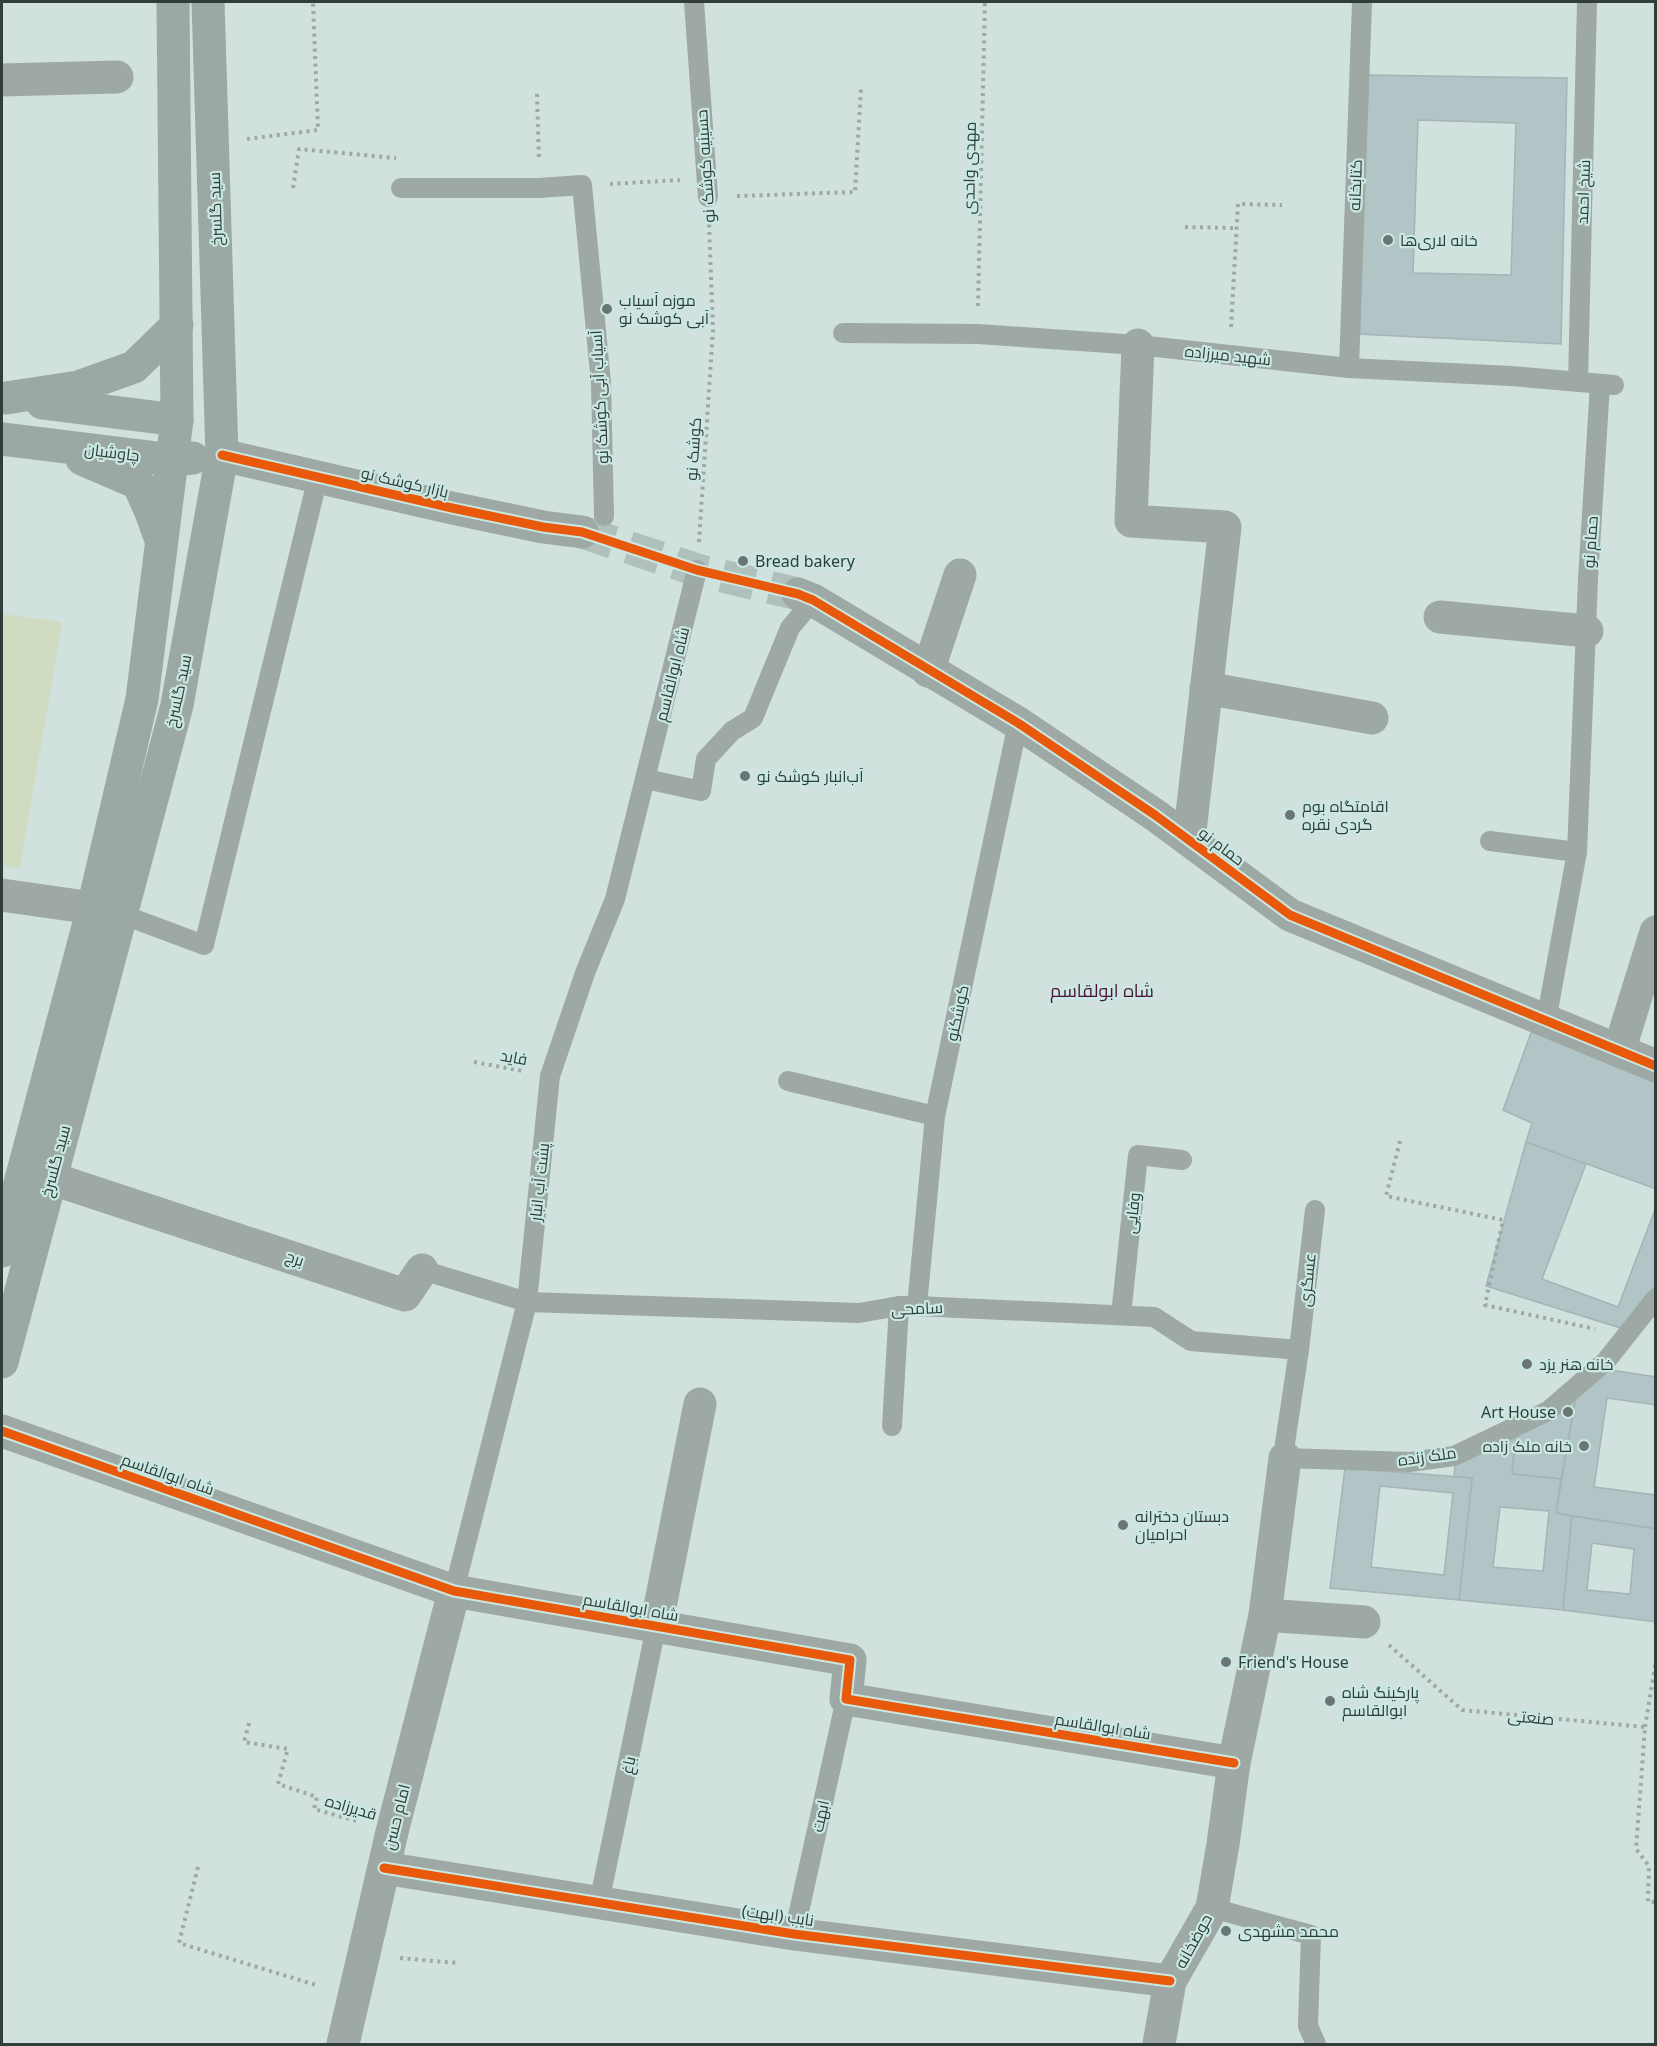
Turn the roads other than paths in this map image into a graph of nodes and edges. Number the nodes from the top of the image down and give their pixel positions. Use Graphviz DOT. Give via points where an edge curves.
graph roads {
  1 [pos="173,2"];
  2 [pos="208,2"];
  3 [pos="694,2"];
  4 [pos="1362,2"];
  5 [pos="1587,2"];
  6 [pos="117,77"];
  7 [pos="2,80"];
  8 [pos="707,188"];
  9 [pos="401,189"];
  10 [pos="177,325"];
  11 [pos="843,333"];
  12 [pos="1138,345"];
  13 [pos="1349,368"];
  14 [pos="1578,382"];
  15 [pos="1607,384"];
  16 [pos="4,398"];
  17 [pos="177,420"];
  18 [pos="2,439"];
  19 [pos="50,445"];
  20 [pos="222,455"];
  21 [pos="172,460"];
  22 [pos="318,477"];
  23 [pos="593,524"];
  24 [pos="162,546"];
  25 [pos="697,570"];
  26 [pos="960,575"];
  27 [pos="806,597"];
  28 [pos="1440,617"];
  29 [pos="1587,631"];
  30 [pos="928,671"];
  31 [pos="1206,688"];
  32 [pos="1372,718"];
  33 [pos="1018,723"];
  34 [pos="646,779"];
  35 [pos="1188,840"];
  36 [pos="1490,841"];
  37 [pos="1577,852"];
  38 [pos="2,895"];
  39 [pos="107,911"];
  40 [pos="1656,932"];
  41 [pos="1546,1021"];
  42 [pos="1619,1051"];
  43 [pos="1656,1066"];
  44 [pos="788,1082"];
  45 [pos="935,1116"];
  46 [pos="1182,1160"];
  47 [pos="50,1178"];
  48 [pos="1315,1210"];
  49 [pos="2,1251"];
  50 [pos="422,1270"];
  51 [pos="1656,1298"];
  52 [pos="527,1302"];
  53 [pos="908,1306"];
  54 [pos="1121,1315"];
  55 [pos="1299,1350"];
  56 [pos="2,1362"];
  57 [pos="700,1404"];
  58 [pos="892,1426"];
  59 [pos="2,1431"];
  60 [pos="1285,1458"];
  61 [pos="454,1591"];
  62 [pos="1265,1615"];
  63 [pos="1364,1622"];
  64 [pos="656,1626"];
  65 [pos="846,1699"];
  66 [pos="1234,1763"];
  67 [pos="384,1868"];
  68 [pos="599,1903"];
  69 [pos="1212,1908"];
  70 [pos="794,1934"];
  71 [pos="1170,1981"];
  72 [pos="344,2044"];
  73 [pos="1159,2044"];
  74 [pos="1316,2044"];
  1 -- 10 [label="main road, سید گلسرخ"];
  2 -- 20 [label="main road, سید گلسرخ"];
  3 -- 8 [label="lane, حسینیه کوشک نو"];
  4 -- 13 [label="lane, کتابخانه"];
  5 -- 14 [label="lane, شیخ احمد"];
  6 -- 7 [label="street"];
  9 -- 23 [label="lane, آسیاب آبی کوشک نو" via="582,186 601,382"];
  10 -- 16 [label="main road" via="134,367 78,387"];
  10 -- 17 [label="main road, سید گلسرخ"];
  11 -- 12 [label="lane, شهید میرزاده" via="978,334"];
  12 -- 13 [label="lane, شهید میرزاده"];
  12 -- 31 [label="street" via="1131,521 1225,527"];
  13 -- 14 [label="lane, شهید میرزاده"];
  14 -- 15 [label="lane, شهید میرزاده"];
  15 -- 29 [label="lane, حمام نو" via="1588,579"];
  16 -- 17 [label="main road"];
  17 -- 20 [label="main road"];
  17 -- 21 [label="main road, سید گلسرخ"];
  18 -- 19 [label="main road, چاوشیان"];
  19 -- 21 [label="main road, چاوشیان"];
  19 -- 24 [label="main road" via="138,483"];
  20 -- 21 [label="main road, چاوشیان"];
  20 -- 22 [label="street, بازار کوشک نو"];
  20 -- 39 [label="main road, سید گلسرخ" via="177,705"];
  21 -- 24 [label="main road, سید گلسرخ"];
  22 -- 23 [label="street, بازار کوشک نو" via="543,527"];
  22 -- 39 [label="lane" via="204,945"];
  24 -- 39 [label="main road, سید گلسرخ" via="142,699"];
  25 -- 34 [label="lane, شاه ابوالقاسم"];
  26 -- 30 [label="street"];
  27 -- 30 [label="street, حمام نو"];
  27 -- 34 [label="lane" via="753,718 732,731 706,759 701,791"];
  28 -- 29 [label="street"];
  29 -- 37 [label="lane, حمام نو"];
  30 -- 33 [label="street, حمام نو"];
  31 -- 32 [label="street"];
  31 -- 35 [label="street"];
  33 -- 35 [label="street, حمام نو"];
  33 -- 45 [label="lane, کوشکنو"];
  34 -- 52 [label="lane, پشت آب انبار" via="615,899 550,1076"];
  35 -- 41 [label="street, حمام نو" via="1290,915"];
  36 -- 37 [label="lane"];
  37 -- 41 [label="lane, حمام نو"];
  38 -- 39 [label="street"];
  39 -- 47 [label="main road, سید گلسرخ"];
  39 -- 49 [label="main road, سید گلسرخ"];
  40 -- 42 [label="street"];
  41 -- 42 [label="street, حمام نو"];
  42 -- 43 [label="street, حمام نو"];
  44 -- 45 [label="lane"];
  45 -- 53 [label="lane, کوشکنو"];
  46 -- 54 [label="lane, وفایی" via="1138,1155"];
  47 -- 50 [label="street, برج" via="405,1295"];
  47 -- 56 [label="main road, سید گلسرخ"];
  48 -- 55 [label="lane, عسگری"];
  50 -- 52 [label="lane, برج"];
  51 -- 60 [label="lane, ملک زنده" via="1606,1361 1548,1411 1454,1456 1410,1462"];
  52 -- 53 [label="lane, سامحی" via="859,1313"];
  52 -- 61 [label="lane, پشت آب انبار"];
  53 -- 54 [label="lane, سامحی"];
  53 -- 58 [label="lane, کوشکنو"];
  54 -- 55 [label="lane, سامحی" via="1154,1317 1191,1341"];
  55 -- 60 [label="lane, عسگری"];
  57 -- 64 [label="street"];
  59 -- 61 [label="street, شاه ابوالقاسم"];
  60 -- 62 [label="street"];
  61 -- 64 [label="street, شاه ابوالقاسم"];
  61 -- 67 [label="street, امام حسن"];
  62 -- 63 [label="street"];
  62 -- 66 [label="street"];
  64 -- 65 [label="street, شاه ابوالقاسم" via="850,1659"];
  64 -- 68 [label="lane, باغ"];
  65 -- 66 [label="street, شاه ابوالقاسم"];
  65 -- 70 [label="lane, ابهت"];
  66 -- 69 [label="street"];
  67 -- 68 [label="street, نایب (ابهت)"];
  67 -- 72 [label="street, امام حسن"];
  68 -- 70 [label="street, نایب (ابهت)"];
  69 -- 71 [label="street, حوضخانه"];
  69 -- 74 [label="lane" via="1311,1935 1308,2026"];
  70 -- 71 [label="street, نایب (ابهت)"];
  71 -- 73 [label="street, حوضخانه"];
}
